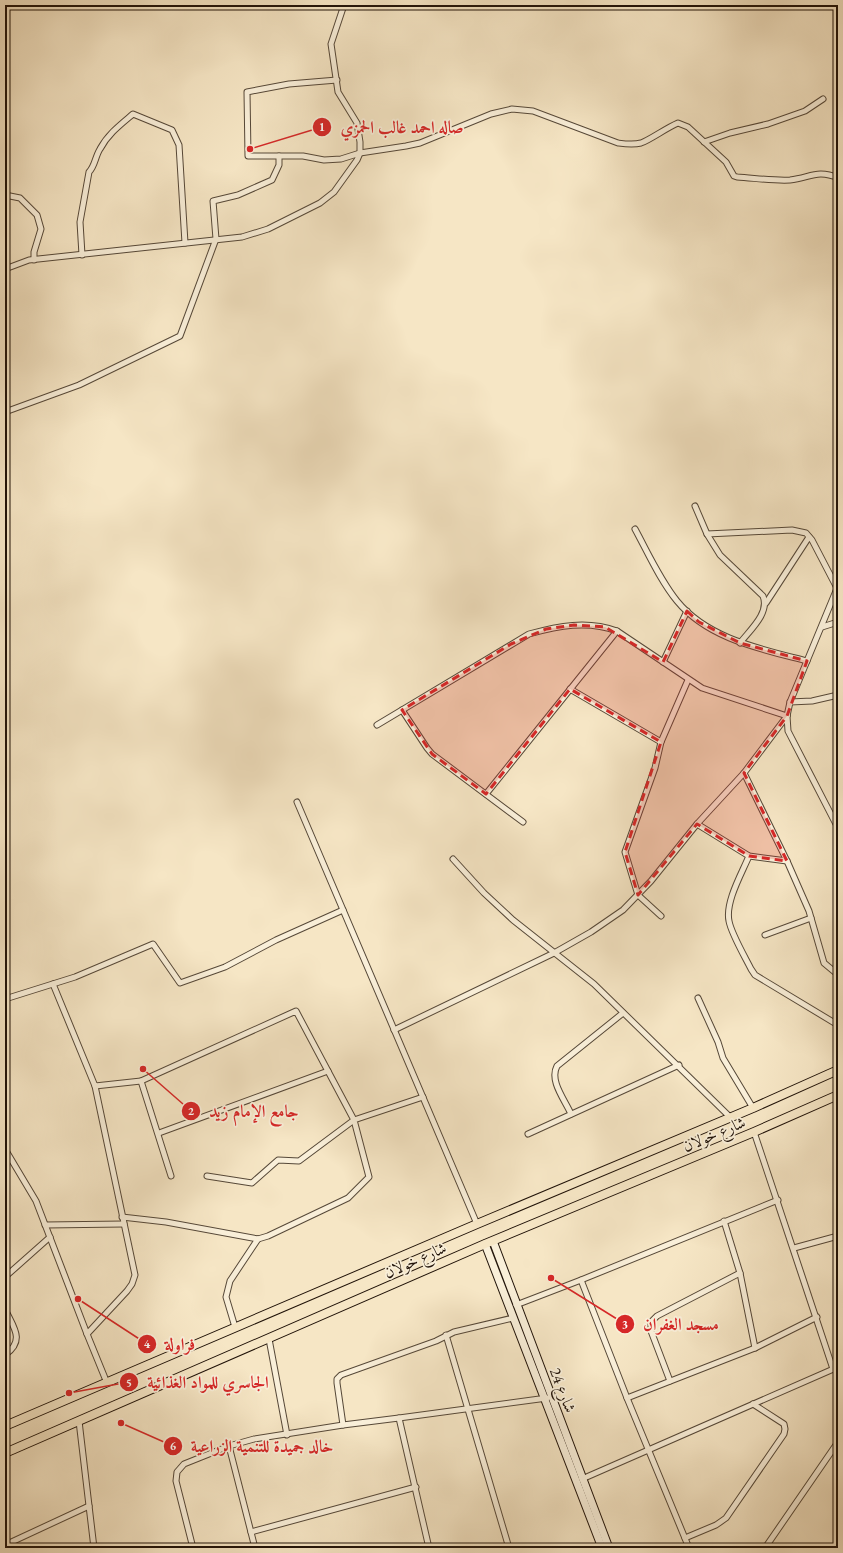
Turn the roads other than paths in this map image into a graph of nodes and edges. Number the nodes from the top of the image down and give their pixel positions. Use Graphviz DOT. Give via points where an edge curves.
graph roads {
  1 [pos="344,5"];
  2 [pos="337,80"];
  3 [pos="823,99"];
  4 [pos="704,142"];
  5 [pos="360,153"];
  6 [pos="279,156"];
  7 [pos="838,178"];
  8 [pos="5,195"];
  9 [pos="216,239"];
  10 [pos="185,243"];
  11 [pos="82,255"];
  12 [pos="34,260"];
  13 [pos="5,269"];
  14 [pos="5,412"];
  15 [pos="695,506"];
  16 [pos="635,529"];
  17 [pos="706,534"];
  18 [pos="809,537"];
  19 [pos="838,587"];
  20 [pos="766,603"];
  21 [pos="687,611"];
  22 [pos="838,622"];
  23 [pos="822,627"];
  24 [pos="617,631"];
  25 [pos="740,643"];
  26 [pos="807,661"];
  27 [pos="663,662"];
  28 [pos="688,680"];
  29 [pos="570,689"];
  30 [pos="838,695"];
  31 [pos="790,702"];
  32 [pos="402,710"];
  33 [pos="787,716"];
  34 [pos="377,725"];
  35 [pos="662,742"];
  36 [pos="744,774"];
  37 [pos="486,794"];
  38 [pos="297,802"];
  39 [pos="838,818"];
  40 [pos="522,822"];
  41 [pos="697,824"];
  42 [pos="837,826"];
  43 [pos="749,856"];
  44 [pos="453,859"];
  45 [pos="787,861"];
  46 [pos="638,894"];
  47 [pos="343,910"];
  48 [pos="661,916"];
  49 [pos="811,918"];
  50 [pos="765,934"];
  51 [pos="554,953"];
  52 [pos="838,973"];
  53 [pos="53,984"];
  54 [pos="698,998"];
  55 [pos="5,999"];
  56 [pos="623,1014"];
  57 [pos="838,1025"];
  58 [pos="394,1030"];
  59 [pos="679,1065"];
  60 [pos="838,1070"];
  61 [pos="328,1071"];
  62 [pos="141,1081"];
  63 [pos="95,1086"];
  64 [pos="838,1095"];
  65 [pos="423,1097"];
  66 [pos="753,1108"];
  67 [pos="571,1114"];
  68 [pos="730,1117"];
  69 [pos="354,1120"];
  70 [pos="754,1132"];
  71 [pos="159,1133"];
  72 [pos="528,1134"];
  73 [pos="5,1149"];
  74 [pos="171,1176"];
  75 [pos="207,1176"];
  76 [pos="778,1200"];
  77 [pos="122,1217"];
  78 [pos="724,1221"];
  79 [pos="124,1224"];
  80 [pos="477,1224"];
  81 [pos="45,1225"];
  82 [pos="838,1236"];
  83 [pos="50,1237"];
  84 [pos="258,1239"];
  85 [pos="489,1243"];
  86 [pos="794,1248"];
  87 [pos="740,1273"];
  88 [pos="5,1278"];
  89 [pos="581,1280"];
  90 [pos="516,1305"];
  91 [pos="5,1309"];
  92 [pos="816,1317"];
  93 [pos="513,1318"];
  94 [pos="235,1328"];
  95 [pos="87,1334"];
  96 [pos="446,1335"];
  97 [pos="269,1339"];
  98 [pos="755,1348"];
  99 [pos="5,1355"];
  100 [pos="836,1368"];
  101 [pos="670,1381"];
  102 [pos="107,1383"];
  103 [pos="544,1398"];
  104 [pos="551,1398"];
  105 [pos="627,1398"];
  106 [pos="753,1404"];
  107 [pos="468,1408"];
  108 [pos="399,1418"];
  109 [pos="79,1421"];
  110 [pos="343,1425"];
  111 [pos="5,1426"];
  112 [pos="287,1434"];
  113 [pos="838,1442"];
  114 [pos="229,1446"];
  115 [pos="648,1450"];
  116 [pos="5,1453"];
  117 [pos="582,1479"];
  118 [pos="416,1487"];
  119 [pos="89,1506"];
  120 [pos="251,1532"];
  121 [pos="685,1538"];
  122 [pos="5,1545"];
  123 [pos="94,1548"];
  124 [pos="193,1548"];
  125 [pos="255,1548"];
  126 [pos="429,1548"];
  127 [pos="509,1548"];
  128 [pos="602,1548"];
  129 [pos="609,1548"];
  130 [pos="689,1548"];
  131 [pos="765,1548"];
  1 -- 2 [label="street" via="332,44"];
  2 -- 5 [label="street" via="338,92 356,124"];
  2 -- 6 [label="street" via="288,84 247,92 248,156"];
  3 -- 4 [label="street" via="804,111"];
  4 -- 5 [label="street" via="688,127 678,123 642,142 618,143 533,111 512,109 491,114 420,143"];
  4 -- 7 [label="street" via="726,162 737,177 790,180 814,174 828,174"];
  5 -- 6 [label="street" via="341,159 324,160 303,156"];
  5 -- 9 [label="street" via="334,192 320,203 268,229 242,237"];
  6 -- 9 [label="street" via="279,165 272,180 238,195 213,201"];
  8 -- 12 [label="street" via="20,198 37,215 41,229"];
  9 -- 10 [label="street"];
  9 -- 14 [label="street" via="180,336 79,385"];
  10 -- 11 [label="street"];
  10 -- 11 [label="street" via="179,145 172,130 133,114 111,132 89,172 80,222"];
  11 -- 12 [label="street"];
  12 -- 13 [label="street"];
  15 -- 17 [label="street"];
  16 -- 21 [label="street" via="666,584"];
  17 -- 18 [label="street" via="792,530 806,533"];
  17 -- 20 [label="street" via="720,555 763,596"];
  18 -- 19 [label="street"];
  18 -- 20 [label="street"];
  19 -- 23 [label="street"];
  20 -- 25 [label="street" via="764,612"];
  21 -- 25 [label="street" via="698,622"];
  21 -- 27 [label="street"];
  22 -- 23 [label="street"];
  23 -- 26 [label="street"];
  24 -- 27 [label="street"];
  24 -- 29 [label="street"];
  24 -- 32 [label="street" via="580,625 529,634"];
  25 -- 26 [label="street"];
  26 -- 31 [label="street"];
  27 -- 28 [label="street"];
  28 -- 33 [label="street" via="702,688"];
  28 -- 35 [label="street"];
  29 -- 35 [label="street"];
  29 -- 37 [label="street"];
  30 -- 31 [label="street" via="812,701"];
  31 -- 33 [label="street"];
  32 -- 34 [label="street"];
  32 -- 37 [label="street" via="426,748"];
  33 -- 36 [label="street"];
  33 -- 42 [label="street" via="788,731"];
  35 -- 46 [label="street" via="625,852"];
  36 -- 41 [label="street"];
  36 -- 45 [label="street"];
  37 -- 40 [label="street"];
  38 -- 47 [label="street"];
  39 -- 42 [label="street"];
  41 -- 43 [label="street"];
  41 -- 46 [label="street"];
  43 -- 45 [label="street"];
  43 -- 57 [label="street" via="728,911 729,922 751,969 755,975"];
  44 -- 51 [label="street" via="513,920"];
  45 -- 49 [label="street"];
  46 -- 48 [label="street"];
  46 -- 51 [label="street" via="623,910"];
  47 -- 53 [label="street" via="276,940 225,967 180,983 153,944"];
  47 -- 58 [label="street"];
  49 -- 50 [label="street"];
  49 -- 52 [label="street" via="824,964"];
  51 -- 56 [label="street" via="594,984"];
  51 -- 58 [label="street"];
  53 -- 55 [label="street"];
  53 -- 63 [label="street"];
  54 -- 66 [label="street" via="723,1058"];
  56 -- 59 [label="street"];
  56 -- 67 [label="street" via="556,1066 554,1080"];
  58 -- 65 [label="street"];
  59 -- 67 [label="street"];
  59 -- 68 [label="street"];
  60 -- 66 [label="main road, شارع خولان"];
  61 -- 62 [label="street" via="296,1011"];
  61 -- 69 [label="street"];
  61 -- 71 [label="street"];
  62 -- 63 [label="street"];
  62 -- 71 [label="street"];
  63 -- 77 [label="street"];
  64 -- 70 [label="main road, شارع خولان"];
  65 -- 69 [label="street"];
  65 -- 80 [label="street"];
  66 -- 68 [label="main road, شارع خولان"];
  67 -- 72 [label="street"];
  68 -- 80 [label="main road, شارع خولان"];
  69 -- 75 [label="street" via="299,1161 278,1160 252,1183"];
  69 -- 84 [label="street" via="370,1177 348,1198"];
  70 -- 76 [label="street"];
  70 -- 85 [label="main road, شارع خولان"];
  71 -- 74 [label="street"];
  73 -- 81 [label="street" via="36,1201"];
  76 -- 78 [label="street"];
  76 -- 86 [label="street"];
  77 -- 79 [label="street"];
  77 -- 84 [label="street" via="166,1222"];
  78 -- 87 [label="street"];
  78 -- 89 [label="street"];
  79 -- 81 [label="street"];
  79 -- 95 [label="street" via="135,1275 127,1291"];
  80 -- 94 [label="main road, شارع خولان"];
  81 -- 83 [label="street"];
  82 -- 86 [label="street"];
  83 -- 88 [label="street"];
  83 -- 95 [label="street"];
  84 -- 94 [label="street" via="230,1281 226,1297"];
  85 -- 90 [label="street, شارع 24"];
  85 -- 93 [label="street, شارع 24"];
  85 -- 97 [label="main road, شارع خولان"];
  86 -- 92 [label="street"];
  87 -- 98 [label="street"];
  87 -- 101 [label="street" via="657,1316 651,1322 650,1331"];
  89 -- 90 [label="street"];
  89 -- 105 [label="street"];
  90 -- 104 [label="street, شارع 24"];
  91 -- 99 [label="street" via="16,1334 16,1343"];
  92 -- 98 [label="street"];
  92 -- 100 [label="street"];
  93 -- 96 [label="street"];
  93 -- 103 [label="street, شارع 24"];
  94 -- 102 [label="main road, شارع خولان"];
  95 -- 102 [label="street"];
  96 -- 107 [label="street"];
  96 -- 110 [label="street" via="337,1378"];
  97 -- 109 [label="main road, شارع خولان"];
  97 -- 112 [label="street"];
  98 -- 101 [label="street"];
  100 -- 106 [label="street"];
  101 -- 105 [label="street"];
  102 -- 111 [label="main road, شارع خولان"];
  103 -- 104 [label="street"];
  103 -- 107 [label="street"];
  103 -- 128 [label="street, شارع 24"];
  104 -- 117 [label="street, شارع 24"];
  105 -- 115 [label="street"];
  106 -- 115 [label="street"];
  106 -- 121 [label="street" via="784,1424 784,1434 726,1518"];
  107 -- 108 [label="street"];
  107 -- 127 [label="street"];
  108 -- 110 [label="street"];
  108 -- 118 [label="street"];
  109 -- 116 [label="main road, شارع خولان"];
  109 -- 119 [label="street"];
  110 -- 112 [label="street"];
  112 -- 114 [label="street"];
  113 -- 131 [label="street"];
  114 -- 120 [label="street"];
  114 -- 124 [label="street" via="184,1464 177,1472 176,1481"];
  115 -- 117 [label="street"];
  115 -- 121 [label="street"];
  117 -- 129 [label="street, شارع 24"];
  118 -- 120 [label="street"];
  118 -- 126 [label="street"];
  119 -- 122 [label="street"];
  119 -- 123 [label="street"];
  120 -- 125 [label="street"];
  121 -- 130 [label="street"];
}
